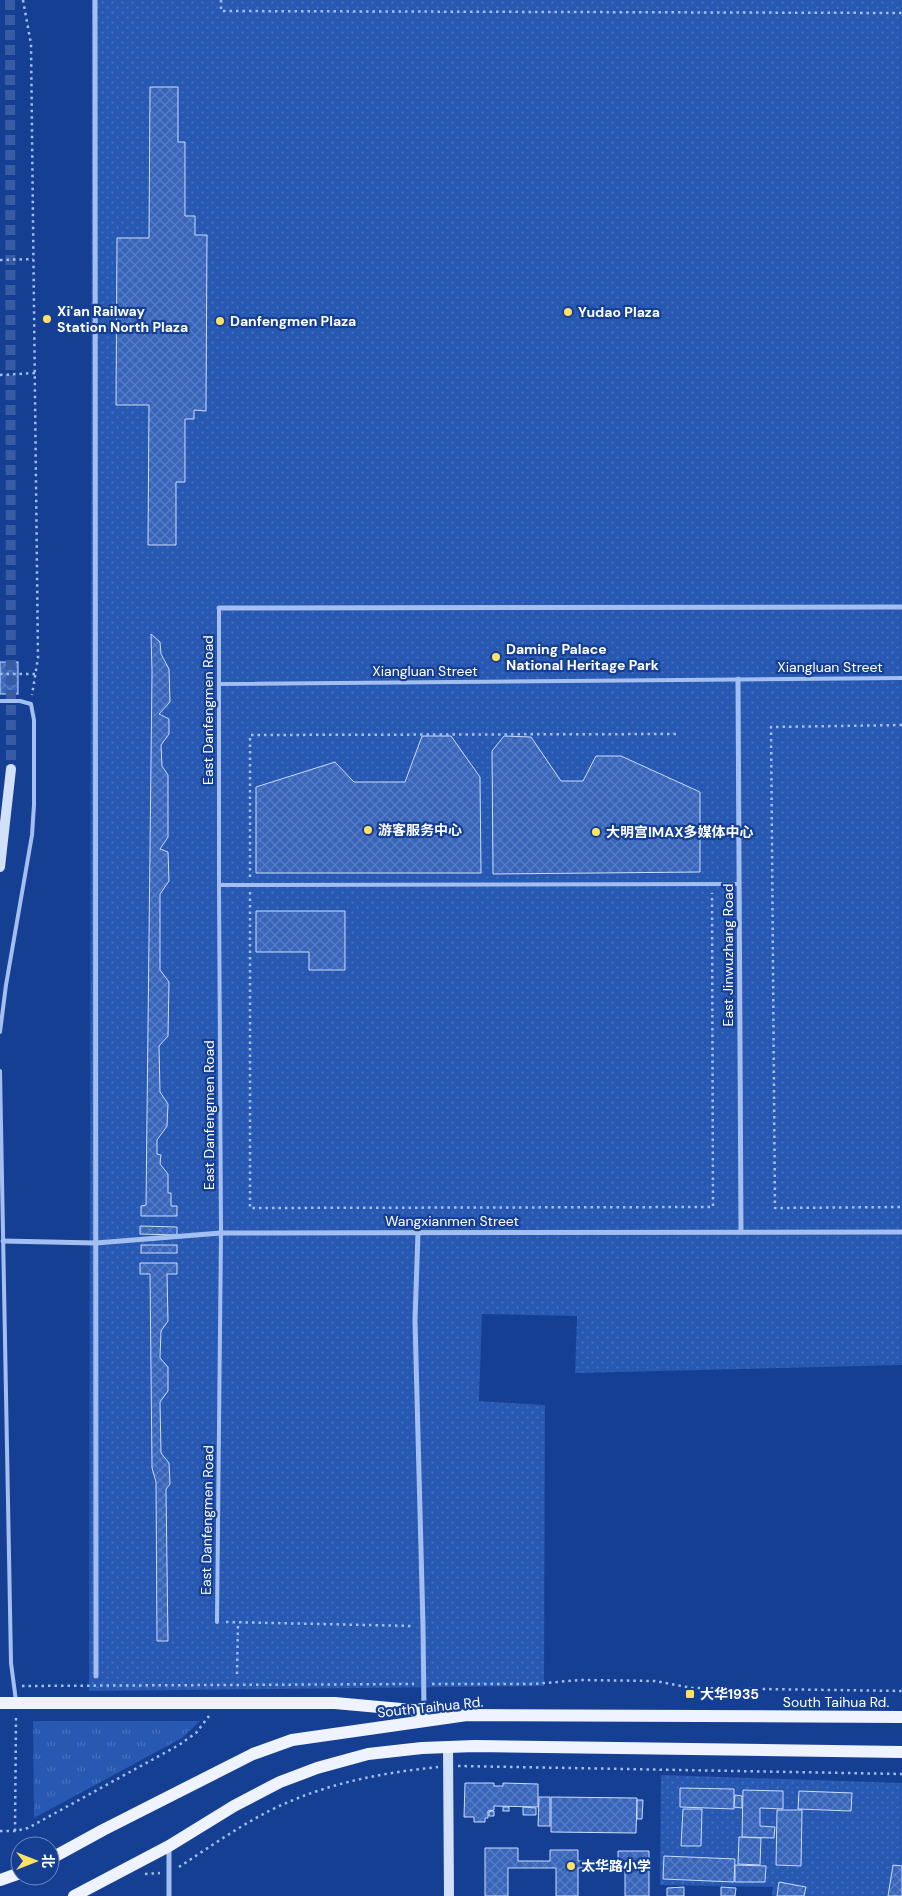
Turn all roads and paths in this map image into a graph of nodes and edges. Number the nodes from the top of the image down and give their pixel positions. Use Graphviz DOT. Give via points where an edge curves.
graph roads {
  1 [pos="23,0"];
  2 [pos="95,0"];
  3 [pos="221,0"];
  4 [pos="902,12"];
  5 [pos="34,259"];
  6 [pos="0,260"];
  7 [pos="35,373"];
  8 [pos="0,374"];
  9 [pos="219,608"];
  10 [pos="902,608"];
  11 [pos="0,674"];
  12 [pos="36,674"];
  13 [pos="902,678"];
  14 [pos="738,679"];
  15 [pos="219,684"];
  16 [pos="0,701"];
  17 [pos="31,704"];
  18 [pos="902,726"];
  19 [pos="678,734"];
  20 [pos="11,769"];
  21 [pos="0,867"];
  22 [pos="712,884"];
  23 [pos="739,884"];
  24 [pos="219,885"];
  25 [pos="250,885"];
  26 [pos="0,1032"];
  27 [pos="0,1071"];
  28 [pos="902,1207"];
  29 [pos="741,1232"];
  30 [pos="902,1232"];
  31 [pos="221,1233"];
  32 [pos="418,1233"];
  33 [pos="3,1241"];
  34 [pos="96,1243"];
  35 [pos="217,1622"];
  36 [pos="238,1622"];
  37 [pos="423,1626"];
  38 [pos="237,1674"];
  39 [pos="96,1676"];
  40 [pos="424,1684"];
  41 [pos="229,1685"];
  42 [pos="14,1686"];
  43 [pos="902,1691"];
  44 [pos="0,1703"];
  45 [pos="16,1703"];
  46 [pos="218,1703"];
  47 [pos="424,1711"];
  48 [pos="467,1715"];
  49 [pos="902,1717"];
  50 [pos="448,1747"];
  51 [pos="902,1752"];
  52 [pos="449,1766"];
  53 [pos="902,1774"];
  54 [pos="0,1831"];
  55 [pos="15,1831"];
  56 [pos="169,1846"];
  57 [pos="60,1854"];
  58 [pos="169,1873"];
  59 [pos="142,1874"];
  60 [pos="74,1896"];
  61 [pos="170,1896"];
  62 [pos="449,1896"];
  1 -- 5 [label="path" via="31,44"];
  2 -- 34 [label="street"];
  3 -- 4 [label="path" via="221,11"];
  5 -- 6 [label="path"];
  5 -- 7 [label="path"];
  7 -- 8 [label="path"];
  7 -- 12 [label="path"];
  9 -- 10 [label="street"];
  9 -- 15 [label="lane, East Danfengmen Road"];
  11 -- 12 [label="path"];
  12 -- 17 [label="path"];
  13 -- 14 [label="lane, Xiangluan Street"];
  14 -- 15 [label="lane, Xiangluan Street"];
  14 -- 23 [label="street, East Jinwuzhang Road"];
  15 -- 24 [label="lane, East Danfengmen Road"];
  16 -- 17 [label="lane"];
  17 -- 26 [label="lane" via="34,720 32,835"];
  18 -- 28 [label="path" via="771,727 775,1208"];
  19 -- 25 [label="path" via="250,735"];
  20 -- 21 [label="street"];
  22 -- 23 [label="lane"];
  22 -- 25 [label="lane"];
  22 -- 25 [label="path" via="713,1207 526,1208 250,1208"];
  23 -- 29 [label="street, East Jinwuzhang Road"];
  24 -- 25 [label="lane"];
  24 -- 31 [label="lane, East Danfengmen Road"];
  27 -- 33 [label="lane"];
  29 -- 30 [label="street, Wangxianmen Street"];
  29 -- 32 [label="street, Wangxianmen Street"];
  31 -- 32 [label="street, Wangxianmen Street"];
  31 -- 34 [label="street, Wangxianmen Street"];
  31 -- 35 [label="lane, East Danfengmen Road"];
  32 -- 37 [label="street" via="415,1320"];
  33 -- 34 [label="street, Wangxianmen Street"];
  33 -- 42 [label="lane"];
  34 -- 39 [label="street"];
  35 -- 36 [label="path"];
  36 -- 37 [label="path"];
  36 -- 38 [label="path"];
  37 -- 40 [label="street"];
  40 -- 41 [label="path"];
  40 -- 43 [label="path" via="655,1681 692,1688"];
  40 -- 47 [label="street"];
  41 -- 42 [label="path"];
  41 -- 46 [label="path"];
  42 -- 45 [label="lane"];
  44 -- 45 [label="main road"];
  45 -- 46 [label="main road"];
  45 -- 55 [label="path"];
  46 -- 47 [label="main road" via="336,1703"];
  46 -- 55 [label="path" via="188,1740 28,1828"];
  47 -- 48 [label="main road"];
  48 -- 49 [label="main road, South Taihua Rd."];
  48 -- 57 [label="main road, South Taihua Rd." via="284,1743 253,1754"];
  50 -- 51 [label="main road"];
  50 -- 52 [label="street"];
  50 -- 56 [label="main road" via="368,1754 317,1768 280,1782 234,1806"];
  52 -- 53 [label="path"];
  52 -- 58 [label="path" via="365,1777 323,1788 268,1812"];
  52 -- 62 [label="street"];
  54 -- 55 [label="path"];
  56 -- 58 [label="street"];
  56 -- 60 [label="main road"];
  58 -- 59 [label="path"];
  58 -- 61 [label="street"];
}
